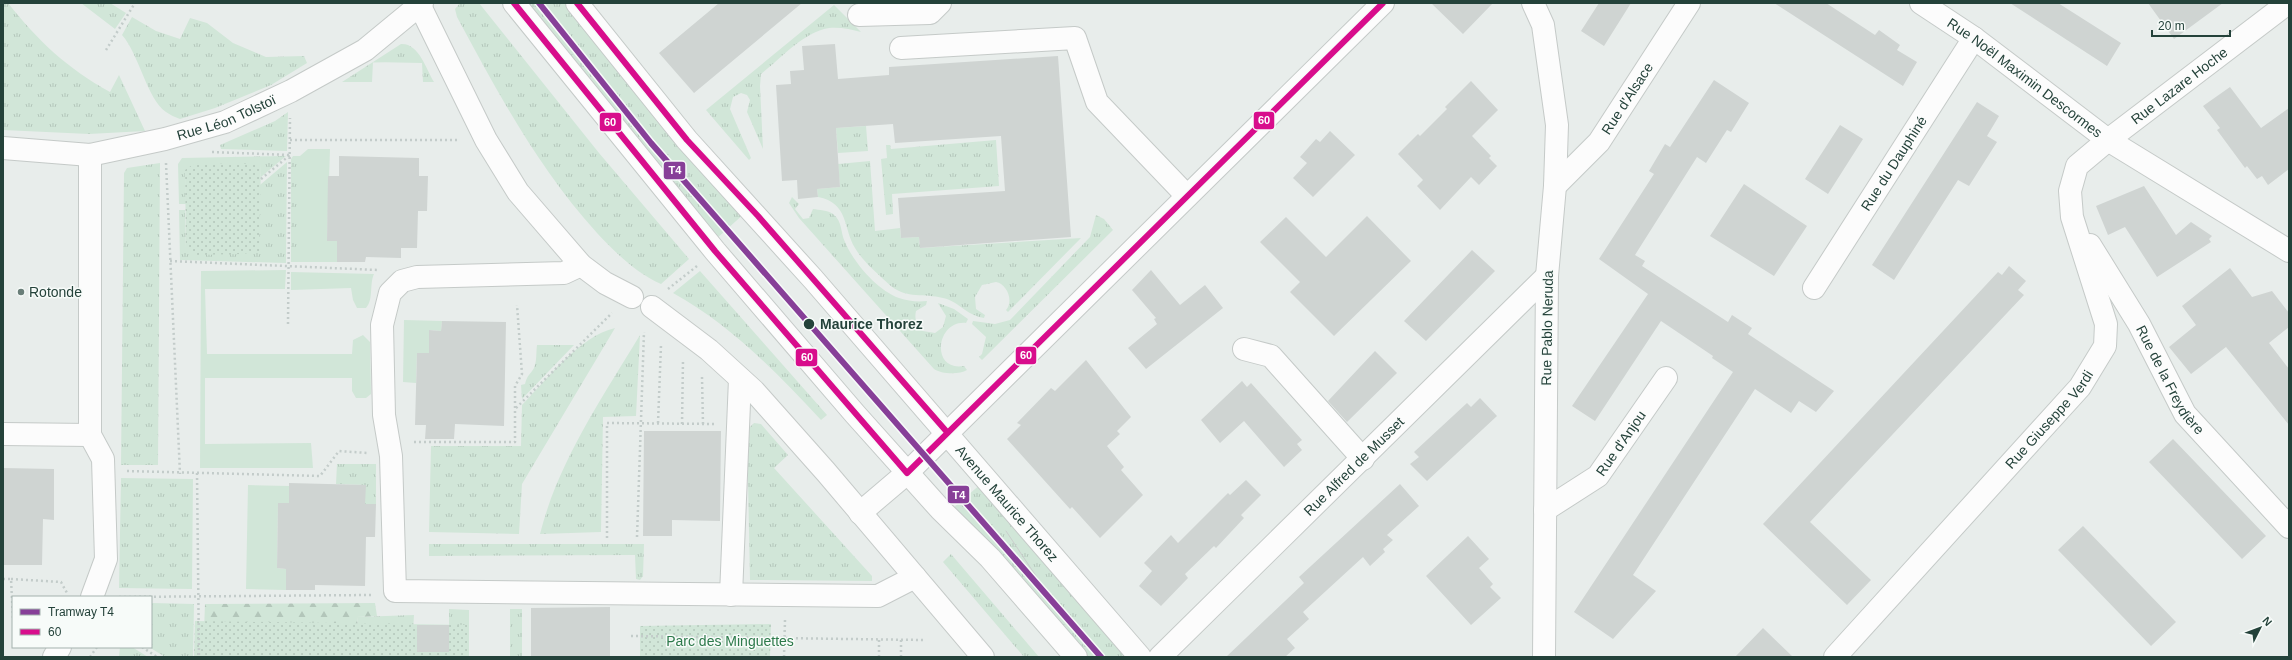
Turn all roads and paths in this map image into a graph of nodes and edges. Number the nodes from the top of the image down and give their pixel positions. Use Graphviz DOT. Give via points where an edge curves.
graph roads {
  1 [pos="135,3"];
  2 [pos="514,3"];
  3 [pos="577,3"];
  4 [pos="940,3"];
  5 [pos="1383,3"];
  6 [pos="1533,3"];
  7 [pos="1689,3"];
  8 [pos="1921,3"];
  9 [pos="2288,3"];
  10 [pos="421,4"];
  11 [pos="859,15"];
  12 [pos="1974,38"];
  13 [pos="901,48"];
  14 [pos="106,50"];
  15 [pos="291,91"];
  16 [pos="165,139"];
  17 [pos="290,140"];
  18 [pos="486,140"];
  19 [pos="2108,140"];
  20 [pos="3,148"];
  21 [pos="207,151"];
  22 [pos="90,155"];
  23 [pos="290,155"];
  24 [pos="261,179"];
  25 [pos="1555,186"];
  26 [pos="1187,196"];
  27 [pos="2072,217"];
  28 [pos="2289,251"];
  29 [pos="170,262"];
  30 [pos="702,263"];
  31 [pos="581,265"];
  32 [pos="288,267"];
  33 [pos="1547,276"];
  34 [pos="396,286"];
  35 [pos="1814,288"];
  36 [pos="632,297"];
  37 [pos="517,305"];
  38 [pos="652,307"];
  39 [pos="612,313"];
  40 [pos="288,324"];
  41 [pos="644,329"];
  42 [pos="661,340"];
  43 [pos="1244,349"];
  44 [pos="683,355"];
  45 [pos="702,371"];
  46 [pos="1666,378"];
  47 [pos="740,379"];
  48 [pos="515,408"];
  49 [pos="641,423"];
  50 [pos="658,423"];
  51 [pos="682,424"];
  52 [pos="703,424"];
  53 [pos="738,424"];
  54 [pos="947,432"];
  55 [pos="3,434"];
  56 [pos="90,435"];
  57 [pos="390,449"];
  58 [pos="1363,459"];
  59 [pos="126,471"];
  60 [pos="197,473"];
  61 [pos="180,474"];
  62 [pos="907,474"];
  63 [pos="1545,510"];
  64 [pos="860,513"];
  65 [pos="2289,527"];
  66 [pos="637,537"];
  67 [pos="608,538"];
  68 [pos="916,577"];
  69 [pos="3,579"];
  70 [pos="11,579"];
  71 [pos="395,591"];
  72 [pos="731,595"];
  73 [pos="786,595"];
  74 [pos="69,596"];
  75 [pos="92,596"];
  76 [pos="152,597"];
  77 [pos="198,598"];
  78 [pos="12,599"];
  79 [pos="631,636"];
  80 [pos="879,639"];
  81 [pos="901,640"];
  82 [pos="923,640"];
  83 [pos="59,648"];
  84 [pos="96,648"];
  85 [pos="144,648"];
  86 [pos="54,657"];
  87 [pos="90,657"];
  88 [pos="158,657"];
  89 [pos="199,657"];
  90 [pos="784,657"];
  91 [pos="879,657"];
  92 [pos="901,657"];
  93 [pos="983,657"];
  94 [pos="1076,657"];
  95 [pos="1140,657"];
  96 [pos="1160,657"];
  97 [pos="1544,657"];
  98 [pos="1835,657"];
  1 -- 14 [label="path"];
  2 -- 62 [label="street" via="716,251"];
  3 -- 54 [label="street, Avenue Maurice Thorez" via="687,140 758,216"];
  4 -- 11 [label="street" via="930,14"];
  5 -- 26 [label="street"];
  6 -- 25 [label="street, Rue Pablo Neruda" via="1543,24 1557,125"];
  7 -- 25 [label="street, Rue d'Alsace" via="1599,142"];
  8 -- 12 [label="street, Rue Noël Maximin Descormes"];
  9 -- 19 [label="street, Rue Lazare Hoche"];
  10 -- 15 [label="street, Rue Léon Tolstoï" via="364,50"];
  10 -- 18 [label="street"];
  12 -- 19 [label="street, Rue Noël Maximin Descormes"];
  12 -- 35 [label="street, Rue du Dauphiné"];
  13 -- 26 [label="street" via="1075,38 1097,102"];
  15 -- 16 [label="street, Rue Léon Tolstoï" via="225,122"];
  15 -- 17 [label="path"];
  16 -- 22 [label="street, Rue Léon Tolstoï"];
  16 -- 29 [label="path"];
  17 -- 18 [label="path"];
  17 -- 23 [label="path"];
  18 -- 31 [label="street" via="518,192"];
  19 -- 27 [label="street, Rue Giuseppe Verdi" via="2077,166 2070,192"];
  19 -- 28 [label="street, Rue Noël Maximin Descormes"];
  20 -- 22 [label="street, Rue Léon Tolstoï"];
  21 -- 23 [label="path"];
  22 -- 56 [label="street"];
  23 -- 24 [label="path"];
  23 -- 32 [label="path"];
  25 -- 33 [label="street, Rue Pablo Neruda"];
  26 -- 54 [label="street"];
  27 -- 65 [label="street, Rue de la Freydière" via="2139,324 2185,414"];
  27 -- 98 [label="street, Rue Giuseppe Verdi" via="2106,324 2105,346 2080,388"];
  29 -- 32 [label="path"];
  29 -- 61 [label="path"];
  30 -- 38 [label="path" via="669,288"];
  31 -- 34 [label="street" via="564,273 417,277 402,281"];
  31 -- 36 [label="street" via="605,283"];
  32 -- 34 [label="path" via="378,270"];
  32 -- 40 [label="path"];
  33 -- 58 [label="street, Rue Alfred de Musset"];
  33 -- 63 [label="street, Rue Pablo Neruda"];
  34 -- 57 [label="street" via="390,293 382,325 384,416"];
  37 -- 48 [label="path" via="522,374 515,386"];
  38 -- 47 [label="street" via="709,350"];
  39 -- 48 [label="path"];
  41 -- 49 [label="path"];
  42 -- 50 [label="path"];
  43 -- 58 [label="street" via="1271,356"];
  44 -- 51 [label="path"];
  45 -- 52 [label="path"];
  46 -- 63 [label="street, Rue d'Anjou" via="1598,476"];
  47 -- 53 [label="street"];
  47 -- 64 [label="street" via="806,449"];
  48 -- 57 [label="path" via="515,442"];
  49 -- 50 [label="path"];
  49 -- 66 [label="path"];
  49 -- 67 [label="path" via="607,423"];
  50 -- 51 [label="path"];
  51 -- 52 [label="path"];
  52 -- 53 [label="path"];
  53 -- 72 [label="street"];
  54 -- 62 [label="street"];
  54 -- 95 [label="street, Avenue Maurice Thorez"];
  55 -- 56 [label="street"];
  56 -- 75 [label="street" via="103,459 106,559"];
  57 -- 60 [label="path" via="339,451 320,476"];
  57 -- 71 [label="street"];
  58 -- 96 [label="street, Rue Alfred de Musset"];
  59 -- 61 [label="path"];
  60 -- 61 [label="path"];
  60 -- 77 [label="path"];
  62 -- 64 [label="street"];
  62 -- 94 [label="street" via="990,558"];
  63 -- 97 [label="street, Rue Pablo Neruda"];
  64 -- 68 [label="street"];
  68 -- 73 [label="street" via="878,596"];
  68 -- 93 [label="street"];
  69 -- 70 [label="path"];
  70 -- 74 [label="path" via="61,582"];
  70 -- 78 [label="path"];
  71 -- 72 [label="street"];
  71 -- 77 [label="path" via="375,595"];
  72 -- 73 [label="street"];
  73 -- 90 [label="path"];
  76 -- 77 [label="path"];
  77 -- 89 [label="path"];
  79 -- 80 [label="path"];
  80 -- 81 [label="path"];
  80 -- 91 [label="path"];
  81 -- 82 [label="path"];
  81 -- 92 [label="path"];
  83 -- 86 [label="street"];
  84 -- 87 [label="path"];
  85 -- 88 [label="path"];
}
